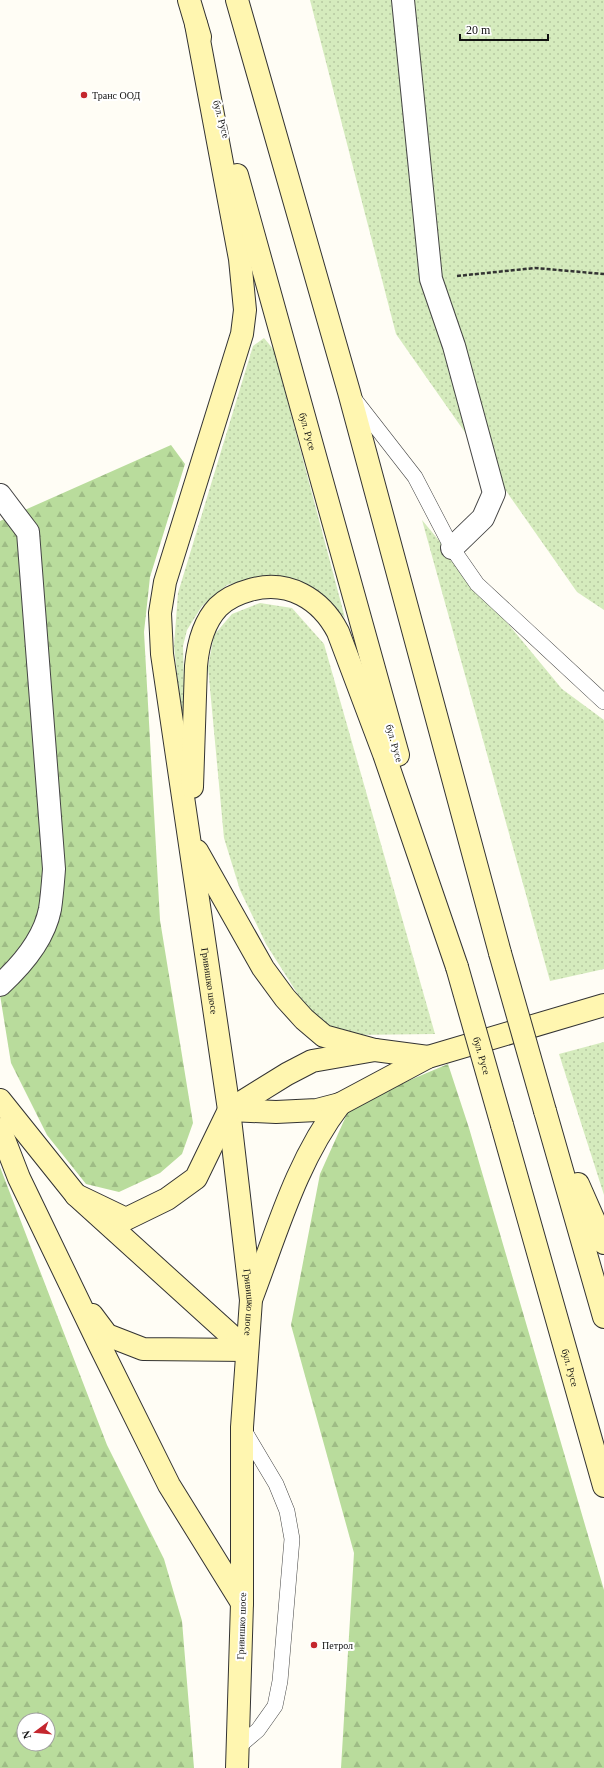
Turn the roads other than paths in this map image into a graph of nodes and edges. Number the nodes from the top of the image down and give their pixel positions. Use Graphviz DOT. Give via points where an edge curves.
graph roads {
  1 [pos="189,0"];
  2 [pos="237,0"];
  3 [pos="403,0"];
  4 [pos="196,24"];
  5 [pos="348,392"];
  6 [pos="0,495"];
  7 [pos="452,548"];
  8 [pos="604,702"];
  9 [pos="191,841"];
  10 [pos="457,967"];
  11 [pos="0,985"];
  12 [pos="604,1005"];
  13 [pos="375,1050"];
  14 [pos="428,1057"];
  15 [pos="0,1100"];
  16 [pos="340,1104"];
  17 [pos="229,1110"];
  18 [pos="545,1111"];
  19 [pos="0,1129"];
  20 [pos="76,1195"];
  21 [pos="604,1243"];
  22 [pos="75,1294"];
  23 [pos="251,1300"];
  24 [pos="604,1317"];
  25 [pos="247,1350"];
  26 [pos="242,1427"];
  27 [pos="604,1486"];
  28 [pos="242,1603"];
  29 [pos="237,1758"];
  1 -- 4 [label="main road, бул. Русе"];
  2 -- 5 [label="main road"];
  3 -- 7 [label="street" via="431,279 454,346 494,493 483,518"];
  4 -- 9 [label="main road" via="240,260 245,310 242,334 165,582 160,613 162,654"];
  4 -- 10 [label="main road, бул. Русе"];
  5 -- 7 [label="lane" via="415,477"];
  5 -- 18 [label="main road, bridge"];
  6 -- 11 [label="street" via="28,532 54,869 50,911 37,943 20,967"];
  7 -- 8 [label="lane" via="477,584"];
  9 -- 10 [label="main road" via="196,666 202,632 218,607 242,592 272,587 285,587 297,591 319,606 332,620 338,632 384,754"];
  9 -- 13 [label="main road" via="263,968 304,1020 324,1036"];
  9 -- 17 [label="main road, Гривишко шосе"];
  10 -- 27 [label="main road, бул. Русе, bridge"];
  12 -- 14 [label="main road"];
  13 -- 14 [label="main road"];
  13 -- 17 [label="main road" via="312,1061"];
  14 -- 16 [label="main road"];
  15 -- 20 [label="main road"];
  16 -- 17 [label="main road" via="317,1110"];
  16 -- 23 [label="main road" via="323,1126 299,1175"];
  17 -- 20 [label="main road" via="196,1178 167,1199 126,1220"];
  17 -- 23 [label="main road, Гривишко шосе"];
  18 -- 21 [label="main road"];
  18 -- 24 [label="main road"];
  19 -- 22 [label="main road" via="19,1178"];
  20 -- 25 [label="main road"];
  22 -- 25 [label="main road" via="107,1335 143,1349"];
  22 -- 28 [label="main road" via="169,1485"];
  23 -- 25 [label="main road, Гривишко шосе"];
  25 -- 26 [label="main road, Гривишко шосе"];
  26 -- 28 [label="main road, Гривишко шосе"];
  26 -- 29 [label="lane" via="276,1484 287,1511 292,1539 280,1681 275,1706"];
  28 -- 29 [label="main road, Гривишко шосе"];
}
